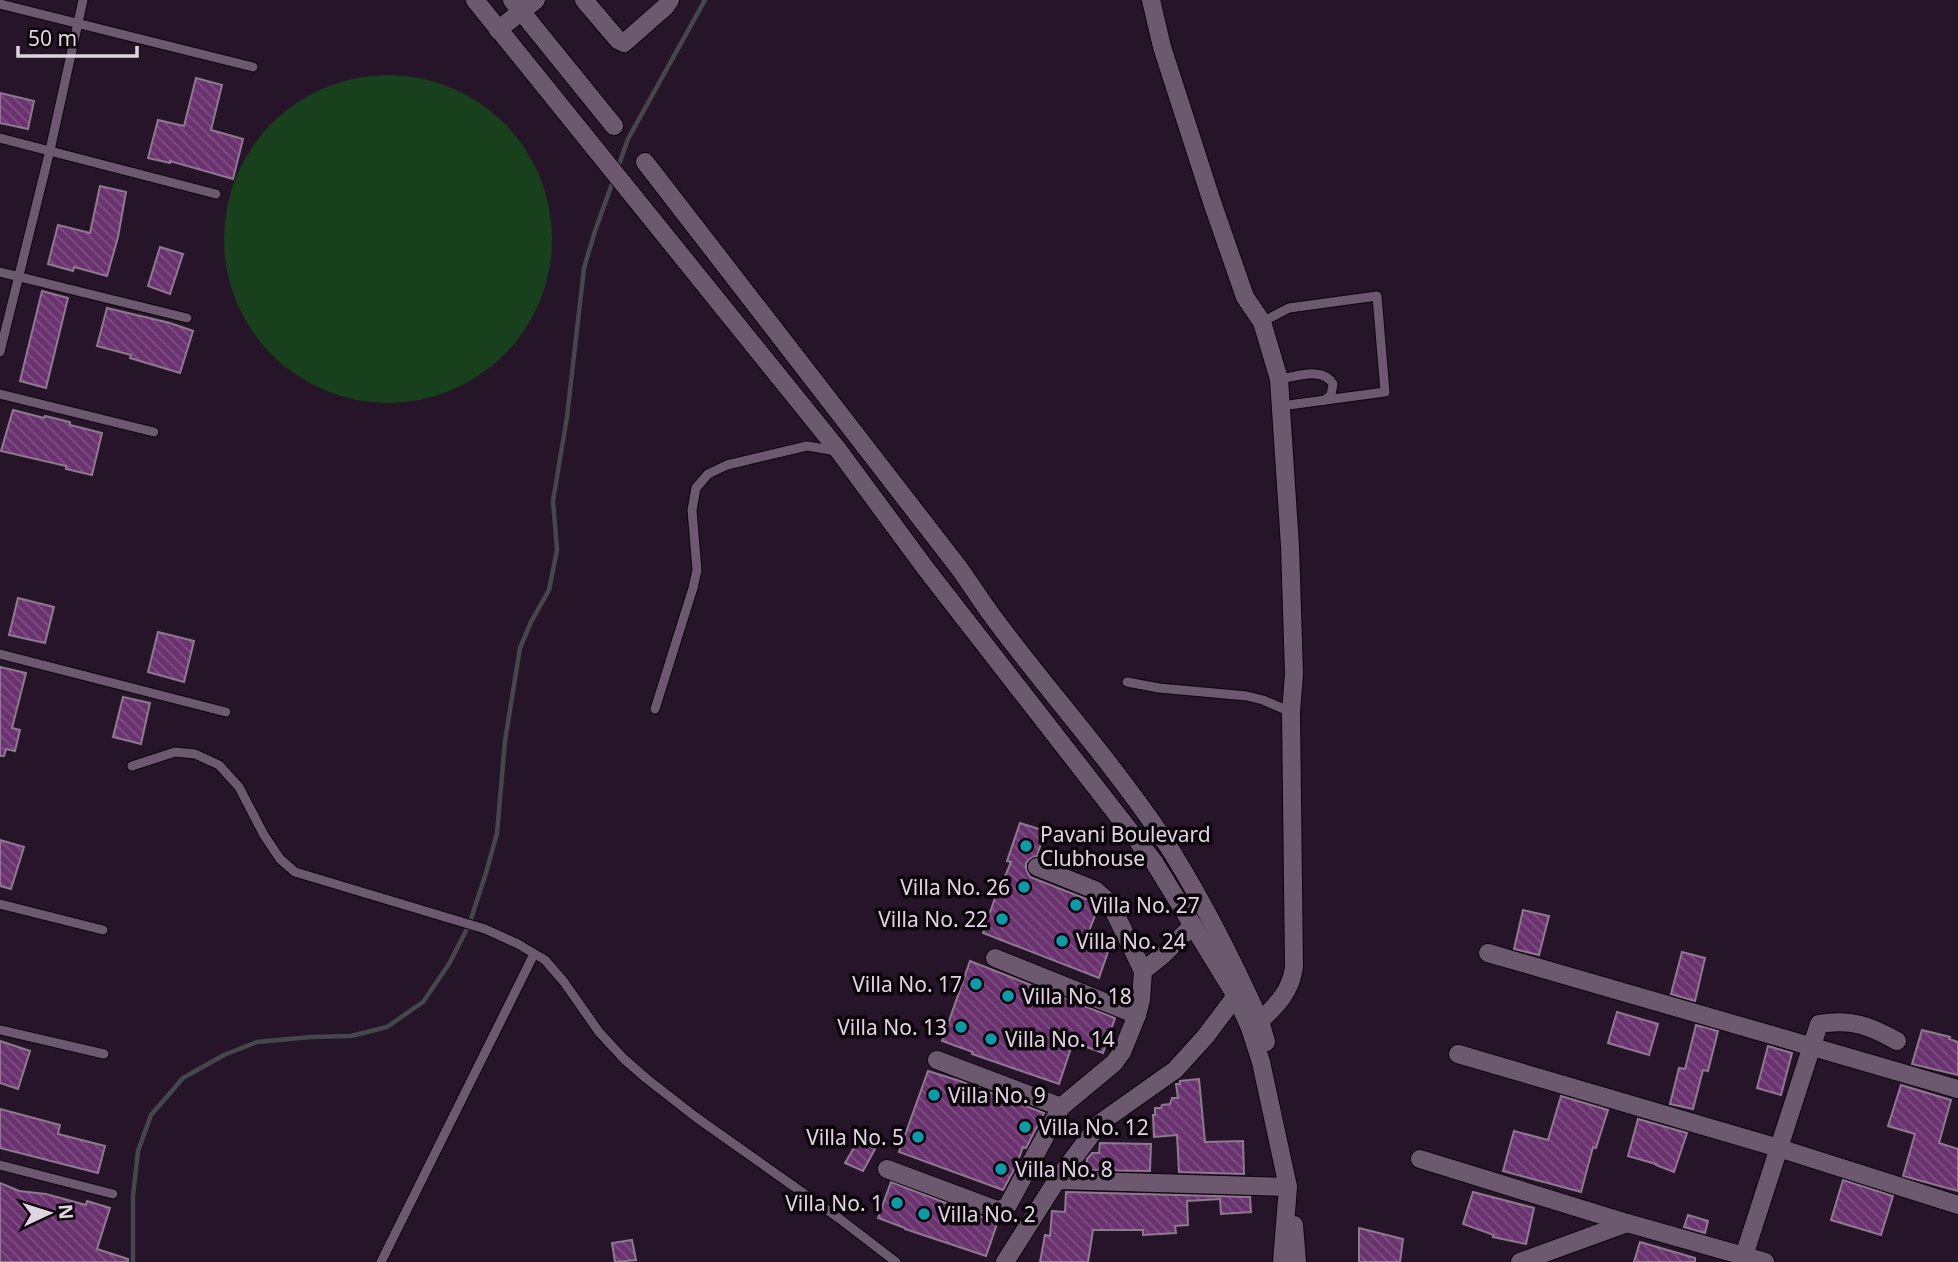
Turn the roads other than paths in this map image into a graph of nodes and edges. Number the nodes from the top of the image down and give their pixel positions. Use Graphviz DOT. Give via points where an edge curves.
graph roads {
  1 [pos="83,0"];
  2 [pos="475,0"];
  3 [pos="536,0"];
  4 [pos="584,0"];
  5 [pos="670,0"];
  6 [pos="1151,0"];
  7 [pos="0,4"];
  8 [pos="517,6"];
  9 [pos="77,23"];
  10 [pos="498,30"];
  11 [pos="253,67"];
  12 [pos="614,126"];
  13 [pos="0,138"];
  14 [pos="50,150"];
  15 [pos="645,162"];
  16 [pos="216,194"];
  17 [pos="705,240"];
  18 [pos="682,259"];
  19 [pos="0,272"];
  20 [pos="18,276"];
  21 [pos="187,318"];
  22 [pos="1262,322"];
  23 [pos="0,352"];
  24 [pos="1279,379"];
  25 [pos="0,394"];
  26 [pos="1325,400"];
  27 [pos="1281,406"];
  28 [pos="154,432"];
  29 [pos="839,451"];
  30 [pos="0,654"];
  31 [pos="1127,681"];
  32 [pos="654,709"];
  33 [pos="226,712"];
  34 [pos="1291,712"];
  35 [pos="132,766"];
  36 [pos="1037,867"];
  37 [pos="0,904"];
  38 [pos="1193,925"];
  39 [pos="103,930"];
  40 [pos="1488,953"];
  41 [pos="534,954"];
  42 [pos="995,958"];
  43 [pos="1143,971"];
  44 [pos="1236,996"];
  45 [pos="1137,1015"];
  46 [pos="1260,1021"];
  47 [pos="0,1030"];
  48 [pos="1897,1041"];
  49 [pos="1811,1047"];
  50 [pos="104,1054"];
  51 [pos="1458,1054"];
  52 [pos="937,1060"];
  53 [pos="1958,1089"];
  54 [pos="1061,1107"];
  55 [pos="1779,1148"];
  56 [pos="1420,1159"];
  57 [pos="0,1165"];
  58 [pos="887,1169"];
  59 [pos="1057,1180"];
  60 [pos="1289,1187"];
  61 [pos="113,1194"];
  62 [pos="1958,1205"];
  63 [pos="1627,1223"];
  64 [pos="1743,1259"];
  65 [pos="381,1262"];
  66 [pos="895,1262"];
  67 [pos="1005,1262"];
  68 [pos="1282,1262"];
  69 [pos="1297,1262"];
  70 [pos="1520,1262"];
  71 [pos="1765,1262"];
  1 -- 9 [label="lane"];
  2 -- 10 [label="street"];
  3 -- 8 [label="street"];
  4 -- 5 [label="street" via="624,43"];
  6 -- 22 [label="street" via="1162,47 1245,297"];
  7 -- 9 [label="lane"];
  8 -- 10 [label="street"];
  8 -- 12 [label="street"];
  9 -- 11 [label="lane"];
  9 -- 14 [label="lane"];
  10 -- 18 [label="street"];
  13 -- 14 [label="lane"];
  14 -- 16 [label="lane"];
  14 -- 20 [label="lane"];
  15 -- 17 [label="street"];
  17 -- 18 [label="street"];
  17 -- 46 [label="street" via="1161,836 1202,904"];
  18 -- 29 [label="street"];
  19 -- 20 [label="lane"];
  20 -- 21 [label="lane"];
  20 -- 23 [label="lane"];
  22 -- 24 [label="street"];
  22 -- 26 [label="lane" via="1289,308 1377,296 1385,392"];
  24 -- 26 [label="lane" via="1326,375 1333,384"];
  24 -- 27 [label="street"];
  25 -- 28 [label="lane"];
  26 -- 27 [label="lane"];
  27 -- 34 [label="street" via="1290,546"];
  29 -- 32 [label="lane" via="807,446 727,465 708,474 696,488 693,587"];
  29 -- 38 [label="street" via="1154,862"];
  30 -- 33 [label="lane"];
  31 -- 34 [label="lane" via="1247,696"];
  34 -- 46 [label="street" via="1294,967 1289,988"];
  35 -- 41 [label="lane" via="175,752 195,754 219,765 239,787 280,859 295,872 485,929"];
  36 -- 43 [label="street" via="1103,896"];
  37 -- 39 [label="lane"];
  38 -- 43 [label="street"];
  38 -- 44 [label="street"];
  40 -- 49 [label="street"];
  41 -- 65 [label="lane"];
  41 -- 66 [label="lane" via="545,960 599,1032 647,1079"];
  42 -- 45 [label="street"];
  43 -- 45 [label="street"];
  44 -- 59 [label="street" via="1175,1070 1100,1123"];
  44 -- 60 [label="street" via="1261,1062"];
  45 -- 54 [label="street" via="1114,1063"];
  46 -- 69 [label="street" via="1286,1118"];
  47 -- 50 [label="lane"];
  48 -- 49 [label="street" via="1872,1027 1839,1021 1819,1024"];
  49 -- 53 [label="street"];
  49 -- 55 [label="street"];
  51 -- 55 [label="street"];
  52 -- 54 [label="street"];
  54 -- 58 [label="street" via="1002,1210"];
  55 -- 62 [label="street"];
  55 -- 64 [label="street"];
  56 -- 63 [label="street"];
  57 -- 61 [label="lane"];
  59 -- 60 [label="street"];
  59 -- 67 [label="street"];
  60 -- 68 [label="street"];
  63 -- 64 [label="street"];
  63 -- 70 [label="street"];
  64 -- 71 [label="street"];
}
